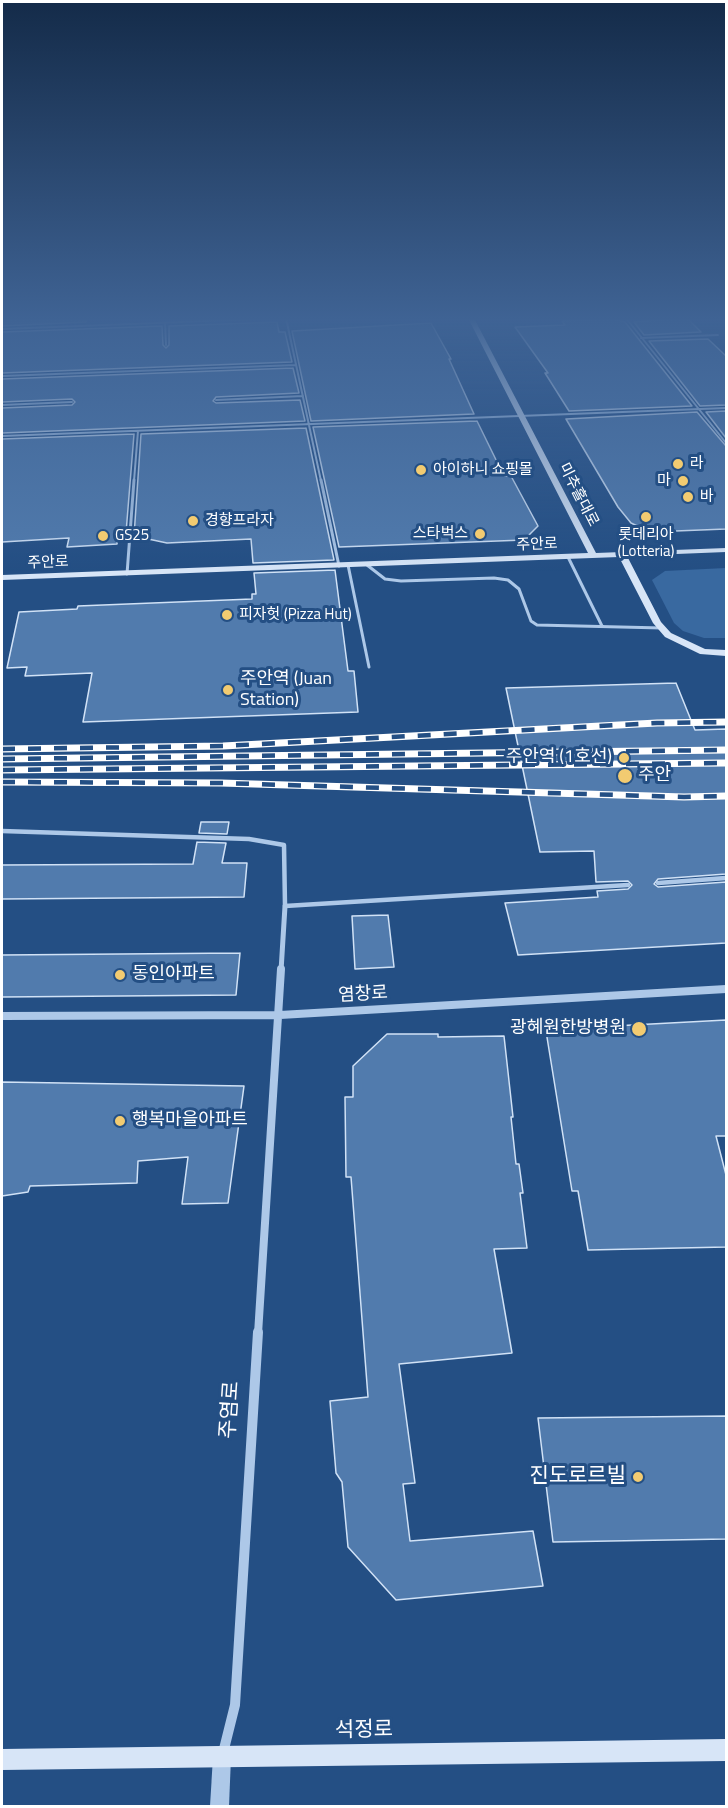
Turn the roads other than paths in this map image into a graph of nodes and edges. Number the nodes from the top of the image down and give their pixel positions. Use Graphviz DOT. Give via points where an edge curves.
graph roads {
  1 [pos="63,402"];
  2 [pos="304,402"];
  3 [pos="515,402"];
  4 [pos="694,402"];
  5 [pos="2,405"];
  6 [pos="726,408"];
  7 [pos="699,409"];
  8 [pos="522,416"];
  9 [pos="309,424"];
  10 [pos="138,431"];
  11 [pos="2,436"];
  12 [pos="726,443"];
  13 [pos="726,550"];
  14 [pos="622,555"];
  15 [pos="594,556"];
  16 [pos="568,557"];
  17 [pos="368,565"];
  18 [pos="344,566"];
  19 [pos="127,574"];
  20 [pos="2,578"];
  21 [pos="602,626"];
  22 [pos="662,628"];
  23 [pos="726,653"];
  24 [pos="369,668"];
  25 [pos="2,831"];
  26 [pos="726,878"];
  27 [pos="658,883"];
  28 [pos="628,885"];
  29 [pos="285,906"];
  30 [pos="726,989"];
  31 [pos="280,1015"];
  32 [pos="2,1016"];
  33 [pos="726,1750"];
  34 [pos="222,1757"];
  35 [pos="2,1760"];
  36 [pos="219,1806"];
  1 -- 5 [label="lane"];
  2 -- 9 [label="lane"];
  3 -- 8 [label="main road, 미추홀대로"];
  4 -- 7 [label="lane"];
  6 -- 7 [label="lane"];
  7 -- 8 [label="lane"];
  7 -- 12 [label="lane"];
  8 -- 9 [label="lane"];
  8 -- 15 [label="main road, 미추홀대로"];
  9 -- 10 [label="lane"];
  9 -- 18 [label="lane"];
  10 -- 11 [label="lane"];
  10 -- 19 [label="lane"];
  13 -- 14 [label="main road, 주안로"];
  14 -- 15 [label="main road, 주안로"];
  14 -- 22 [label="main road"];
  15 -- 16 [label="main road, 주안로"];
  16 -- 17 [label="main road, 주안로"];
  16 -- 21 [label="lane"];
  17 -- 18 [label="main road, 주안로"];
  17 -- 21 [label="lane" via="385,579 401,581 508,580 519,589 531,621 537,625"];
  18 -- 19 [label="main road, 주안로"];
  18 -- 24 [label="lane"];
  19 -- 20 [label="main road, 주안로"];
  21 -- 22 [label="lane"];
  22 -- 23 [label="main road" via="668,635 703,652"];
  25 -- 29 [label="lane" via="249,839 284,845"];
  26 -- 27 [label="lane"];
  28 -- 29 [label="lane"];
  29 -- 31 [label="street, 주염로"];
  30 -- 31 [label="street, 염창로"];
  31 -- 32 [label="street, 염창로"];
  31 -- 34 [label="street, 주염로" via="235,1705"];
  33 -- 34 [label="main road, 석정로"];
  34 -- 35 [label="main road, 석정로"];
  34 -- 36 [label="street, 주염로"];
}
